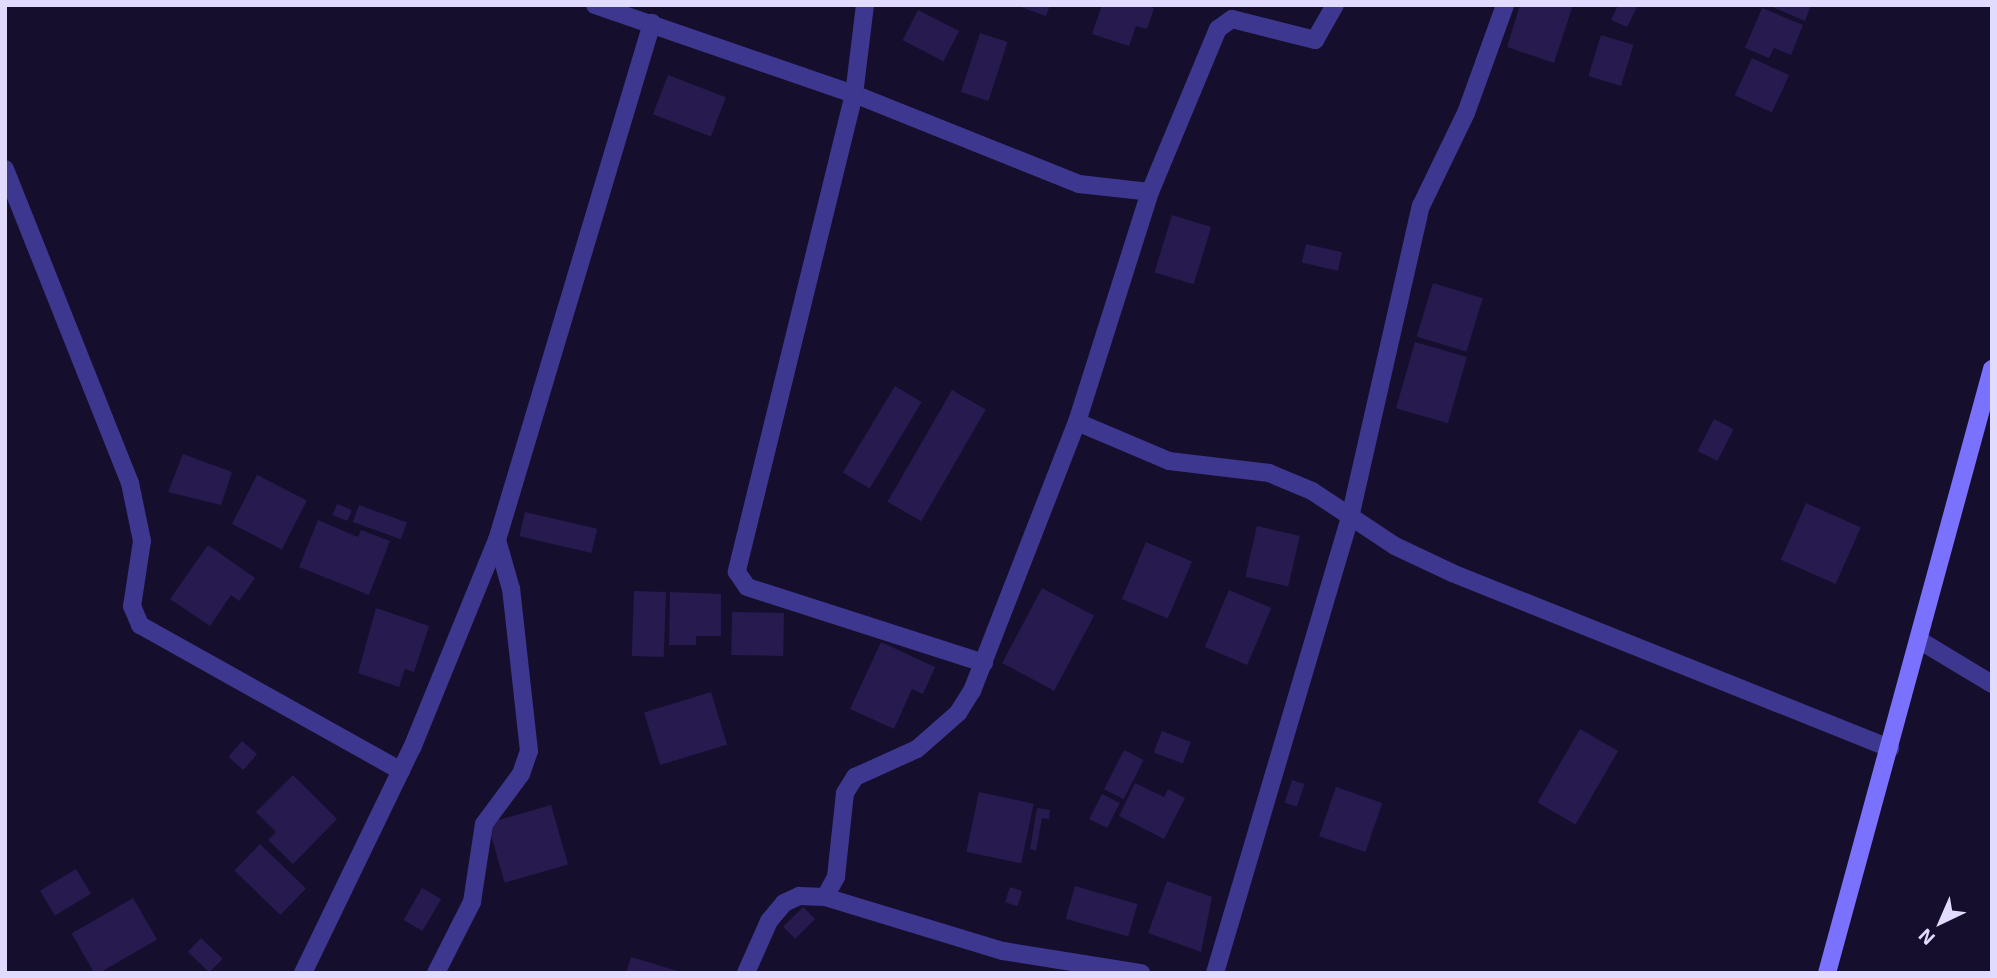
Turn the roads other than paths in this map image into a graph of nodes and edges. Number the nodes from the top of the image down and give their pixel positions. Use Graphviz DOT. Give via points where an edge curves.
graph roads {
  1 [pos="595,5"];
  2 [pos="865,5"];
  3 [pos="1335,5"];
  4 [pos="1504,5"];
  5 [pos="652,23"];
  6 [pos="854,94"];
  7 [pos="5,169"];
  8 [pos="1150,192"];
  9 [pos="1992,369"];
  10 [pos="1077,422"];
  11 [pos="1351,513"];
  12 [pos="497,540"];
  13 [pos="1919,640"];
  14 [pos="984,663"];
  15 [pos="1992,684"];
  16 [pos="1890,748"];
  17 [pos="401,771"];
  18 [pos="825,897"];
  19 [pos="303,973"];
  20 [pos="436,973"];
  21 [pos="746,973"];
  22 [pos="1141,973"];
  23 [pos="1215,973"];
  24 [pos="1827,973"];
  1 -- 5 [label="street"];
  2 -- 6 [label="street"];
  3 -- 8 [label="street" via="1315,40 1232,19 1224,23"];
  4 -- 11 [label="street" via="1466,113 1420,206"];
  5 -- 6 [label="street"];
  5 -- 12 [label="street"];
  6 -- 8 [label="street" via="1079,184"];
  6 -- 14 [label="street" via="737,572 747,586"];
  7 -- 17 [label="street" via="130,484 142,541 132,606 140,625"];
  8 -- 10 [label="street"];
  9 -- 13 [label="street"];
  10 -- 11 [label="street" via="1169,461 1269,473"];
  10 -- 14 [label="street"];
  11 -- 16 [label="street" via="1395,546 1452,573"];
  11 -- 23 [label="street"];
  12 -- 17 [label="street"];
  12 -- 20 [label="street" via="512,589 529,751 521,774 484,824 472,902"];
  13 -- 15 [label="street"];
  13 -- 16 [label="street"];
  14 -- 18 [label="street" via="972,691 943,728 917,749 855,777 845,793 836,877"];
  16 -- 24 [label="street"];
  17 -- 19 [label="street"];
  18 -- 21 [label="street" via="799,896 784,903 756,943"];
  18 -- 22 [label="street" via="1003,951"];
}
